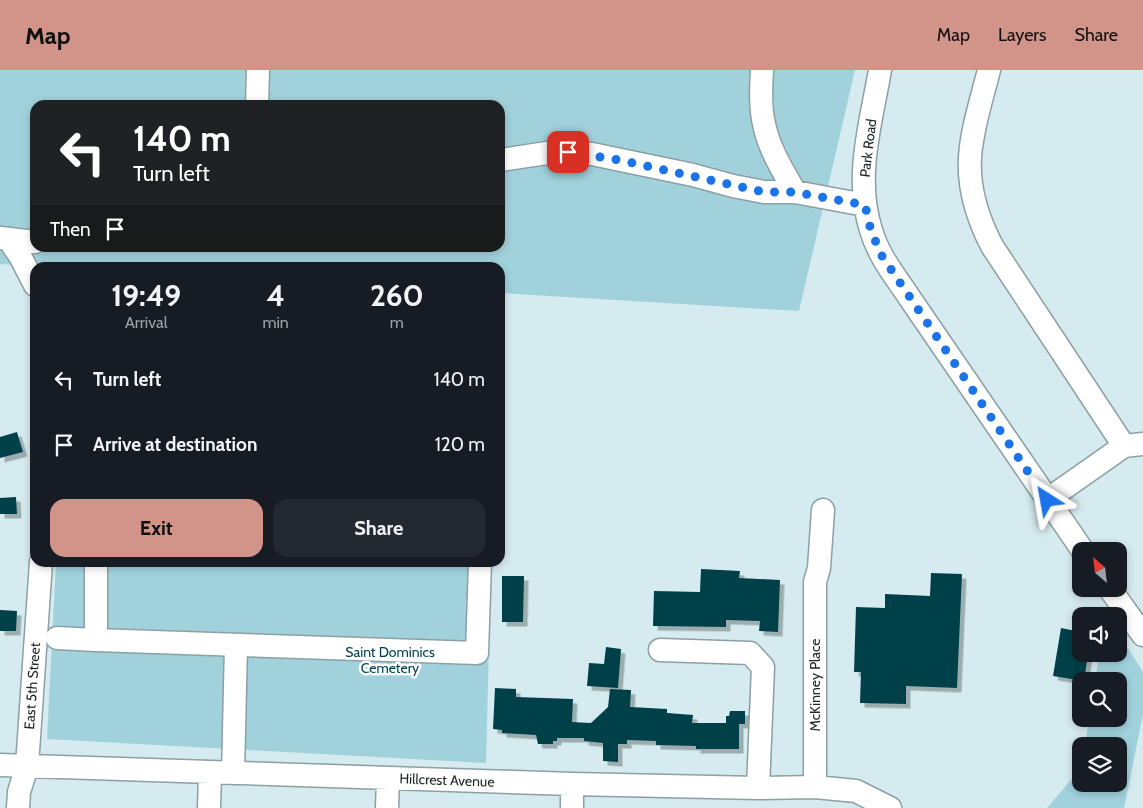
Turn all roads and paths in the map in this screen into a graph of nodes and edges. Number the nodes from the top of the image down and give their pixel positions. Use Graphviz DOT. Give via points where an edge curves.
graph roads {
  1 [pos="258,70"];
  2 [pos="762,70"];
  3 [pos="880,70"];
  4 [pos="989,70"];
  5 [pos="257,100"];
  6 [pos="505,159"];
  7 [pos="794,192"];
  8 [pos="865,205"];
  9 [pos="4,239"];
  10 [pos="30,242"];
  11 [pos="30,275"];
  12 [pos="1134,445"];
  13 [pos="1047,500"];
  14 [pos="823,510"];
  15 [pos="1077,542"];
  16 [pos="41,567"];
  17 [pos="96,567"];
  18 [pos="480,567"];
  19 [pos="1116,598"];
  20 [pos="1143,636"];
  21 [pos="57,638"];
  22 [pos="96,640"];
  23 [pos="236,645"];
  24 [pos="660,650"];
  25 [pos="0,765"];
  26 [pos="27,766"];
  27 [pos="210,773"];
  28 [pos="233,773"];
  29 [pos="388,778"];
  30 [pos="572,784"];
  31 [pos="815,787"];
  32 [pos="758,788"];
  33 [pos="18,808"];
  34 [pos="209,808"];
  35 [pos="387,808"];
  36 [pos="572,808"];
  37 [pos="890,808"];
  1 -- 5 [label="street"];
  2 -- 7 [label="street" via="764,125 776,160"];
  3 -- 8 [label="street, Park Road" via="864,162"];
  4 -- 12 [label="street" via="970,157 970,178 982,226 992,246"];
  6 -- 7 [label="street" via="568,152 764,192"];
  7 -- 8 [label="street"];
  8 -- 13 [label="street, Park Road" via="871,231 882,256"];
  9 -- 10 [label="street"];
  9 -- 11 [label="street" via="20,256"];
  12 -- 13 [label="street"];
  13 -- 15 [label="street, Park Road"];
  14 -- 31 [label="street, McKinney Place" via="815,582"];
  16 -- 26 [label="street, East 5th Street"];
  17 -- 22 [label="street"];
  18 -- 23 [label="street" via="477,653"];
  19 -- 20 [label="street"];
  21 -- 22 [label="street"];
  22 -- 23 [label="street"];
  23 -- 28 [label="street"];
  24 -- 32 [label="street" via="750,653 763,667"];
  25 -- 26 [label="street, Hillcrest Avenue"];
  26 -- 27 [label="street, Hillcrest Avenue"];
  26 -- 33 [label="street, East 5th Street"];
  27 -- 28 [label="street, Hillcrest Avenue"];
  27 -- 34 [label="street"];
  28 -- 29 [label="street, Hillcrest Avenue"];
  29 -- 30 [label="street, Hillcrest Avenue"];
  29 -- 35 [label="street"];
  30 -- 32 [label="street, Hillcrest Avenue"];
  30 -- 36 [label="street"];
  31 -- 32 [label="street, Hillcrest Avenue"];
  31 -- 37 [label="street, Hillcrest Avenue" via="856,791"];
}
